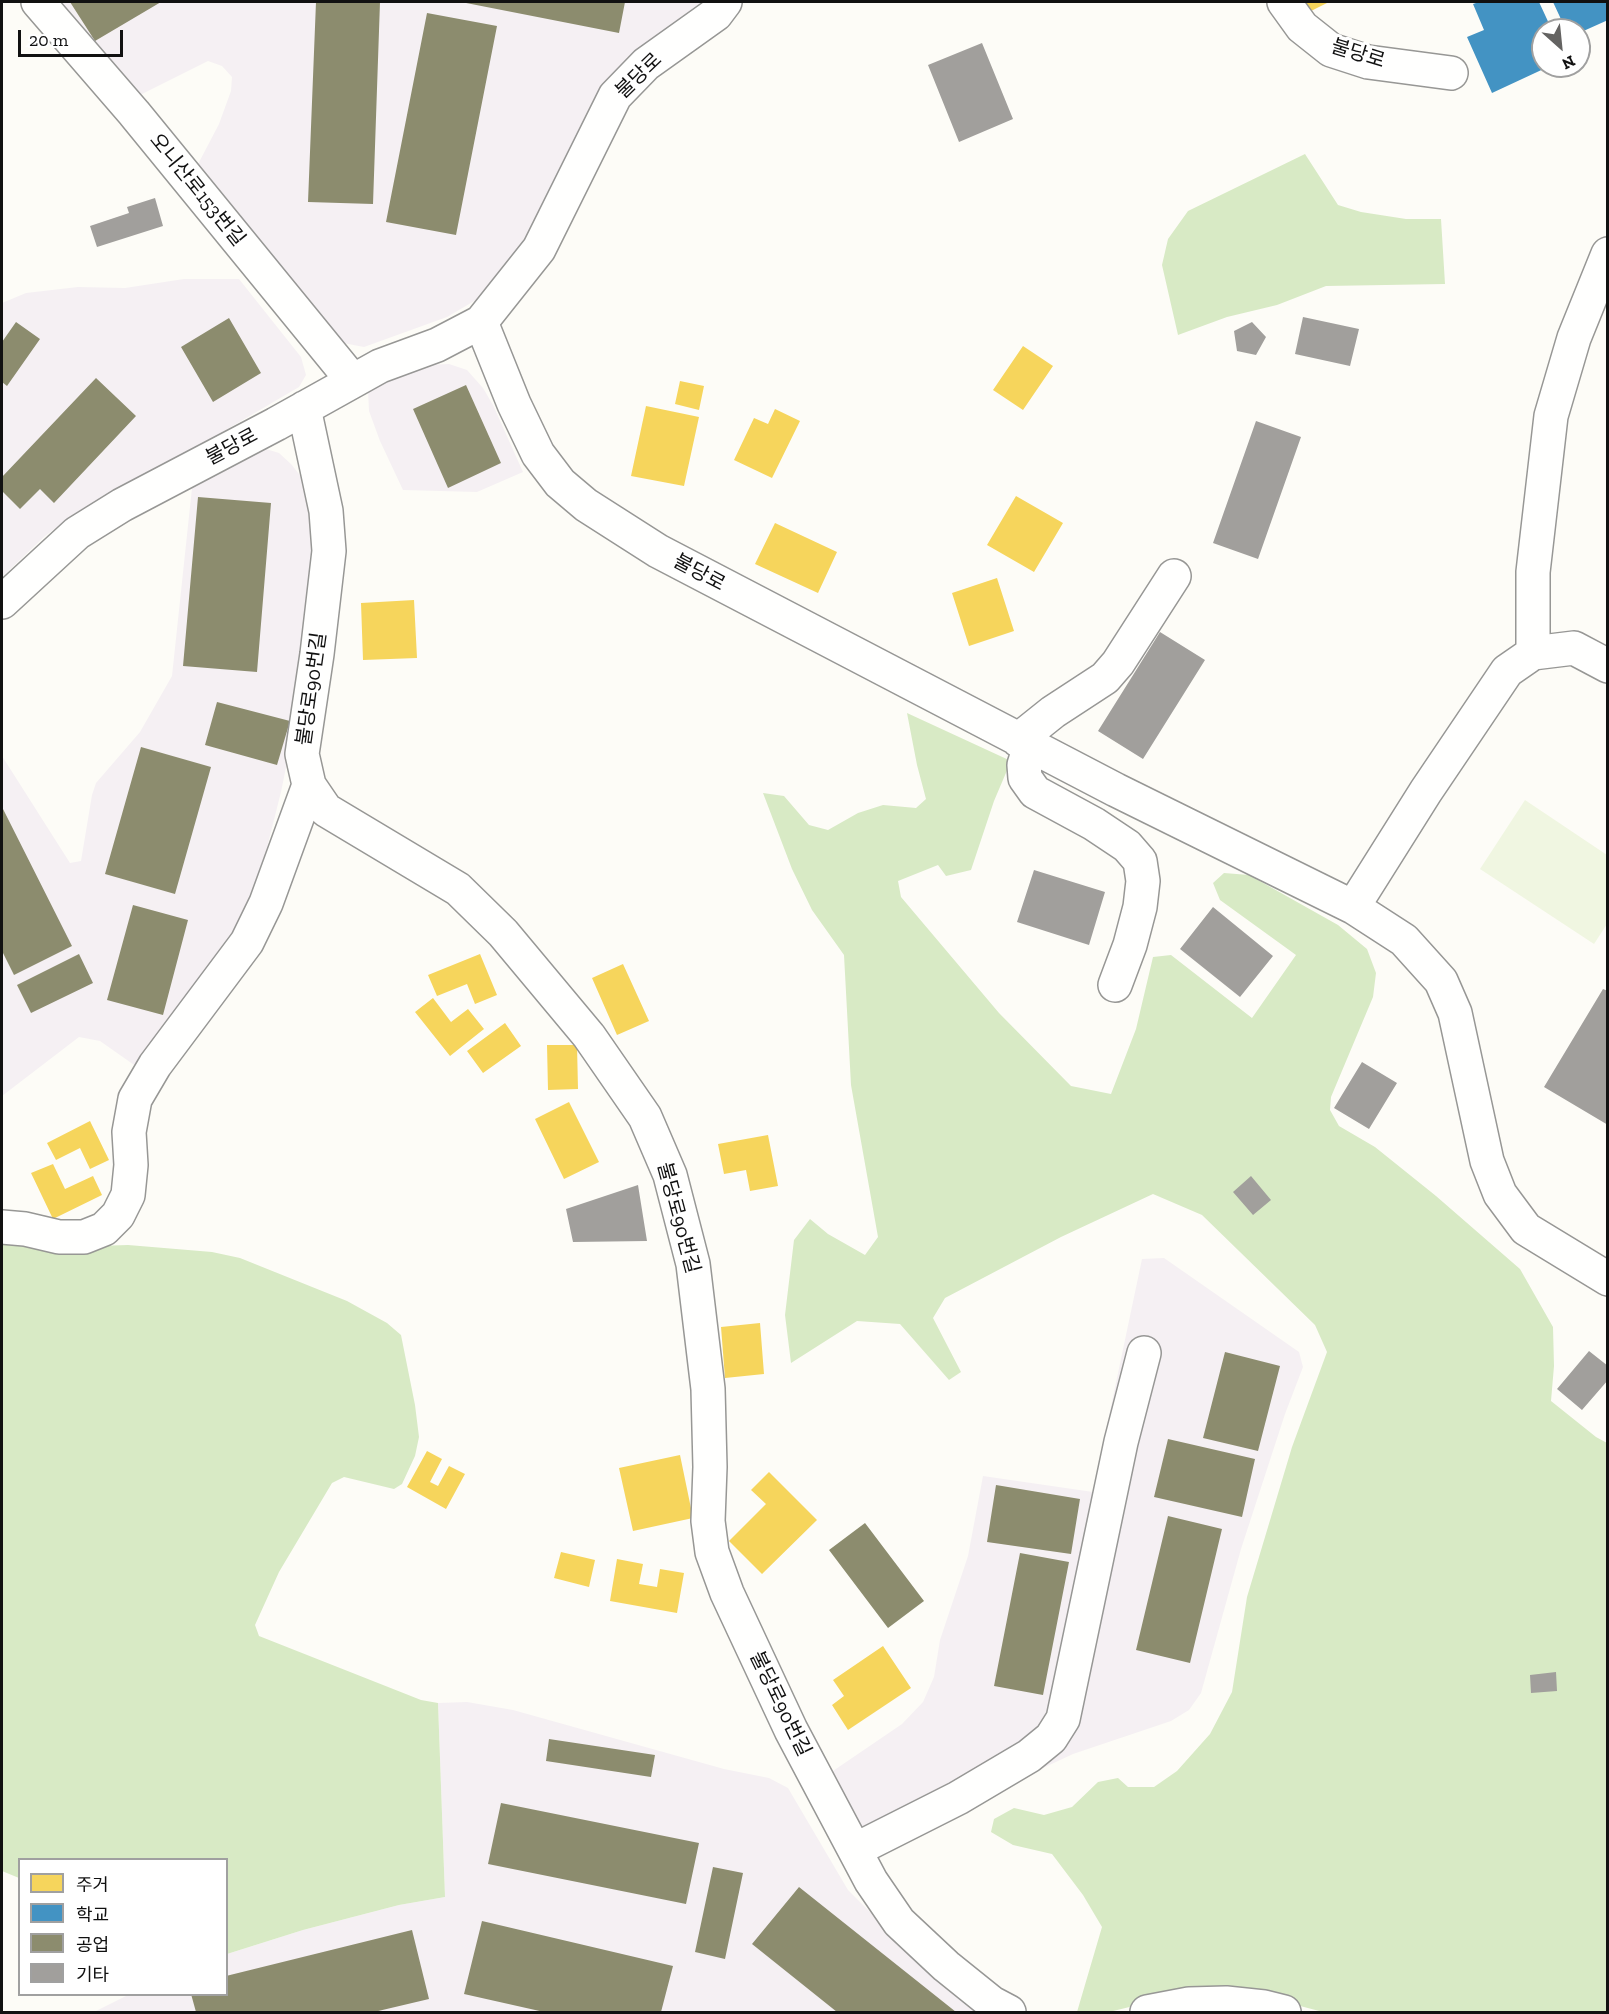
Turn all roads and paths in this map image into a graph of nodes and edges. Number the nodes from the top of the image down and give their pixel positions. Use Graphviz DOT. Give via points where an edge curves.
graph roads {
  1 [pos="38,2"];
  2 [pos="724,2"];
  3 [pos="1284,2"];
  4 [pos="1450,73"];
  5 [pos="1608,254"];
  6 [pos="481,322"];
  7 [pos="352,381"];
  8 [pos="304,408"];
  9 [pos="1174,576"];
  10 [pos="2,602"];
  11 [pos="1533,653"];
  12 [pos="1608,666"];
  13 [pos="1018,740"];
  14 [pos="309,785"];
  15 [pos="1353,907"];
  16 [pos="1115,985"];
  17 [pos="2,1227"];
  18 [pos="1608,1279"];
  19 [pos="1144,1353"];
  20 [pos="855,1850"];
  21 [pos="1009,2013"];
  22 [pos="1147,2013"];
  23 [pos="1284,2013"];
  1 -- 7 [label="street, 오니산로153번길" via="134,113"];
  2 -- 6 [label="street, 불당로" via="716,14 646,64 615,96 539,249"];
  3 -- 4 [label="street, 불당로" via="1302,27 1331,50 1368,62"];
  5 -- 11 [label="street" via="1574,338 1551,416 1533,572"];
  6 -- 7 [label="street, 불당로"];
  6 -- 13 [label="street, 불당로" via="538,454 560,483 586,505 658,552"];
  7 -- 8 [label="street, 불당로"];
  8 -- 10 [label="street, 불당로" via="77,533"];
  8 -- 14 [label="street, 불당로90번길" via="326,511 329,550 302,754"];
  9 -- 13 [label="street" via="1105,678"];
  11 -- 12 [label="street" via="1574,648"];
  11 -- 15 [label="street" via="1507,671"];
  13 -- 15 [label="street, 불당로"];
  13 -- 16 [label="street" via="1025,778 1035,792 1095,824 1127,846 1140,861 1140,907"];
  14 -- 17 [label="street" via="266,903 247,942 155,1065 135,1099 129,1132 128,1195 118,1215 104,1229 84,1236 59,1237"];
  14 -- 20 [label="street, 불당로90번길" via="326,810 458,889 503,933 590,1036 645,1117 670,1175 693,1264 708,1389 708,1521 712,1552 791,1730"];
  15 -- 18 [label="street, 불당로" via="1404,940 1441,981 1455,1013 1487,1161 1500,1194 1526,1229"];
  19 -- 20 [label="street" via="1063,1719 1051,1738 1029,1756 958,1798"];
  20 -- 21 [label="street, 불당로90번길" via="899,1923 946,1966"];
  22 -- 23 [label="street" via="1189,2004 1226,2003"];
}
